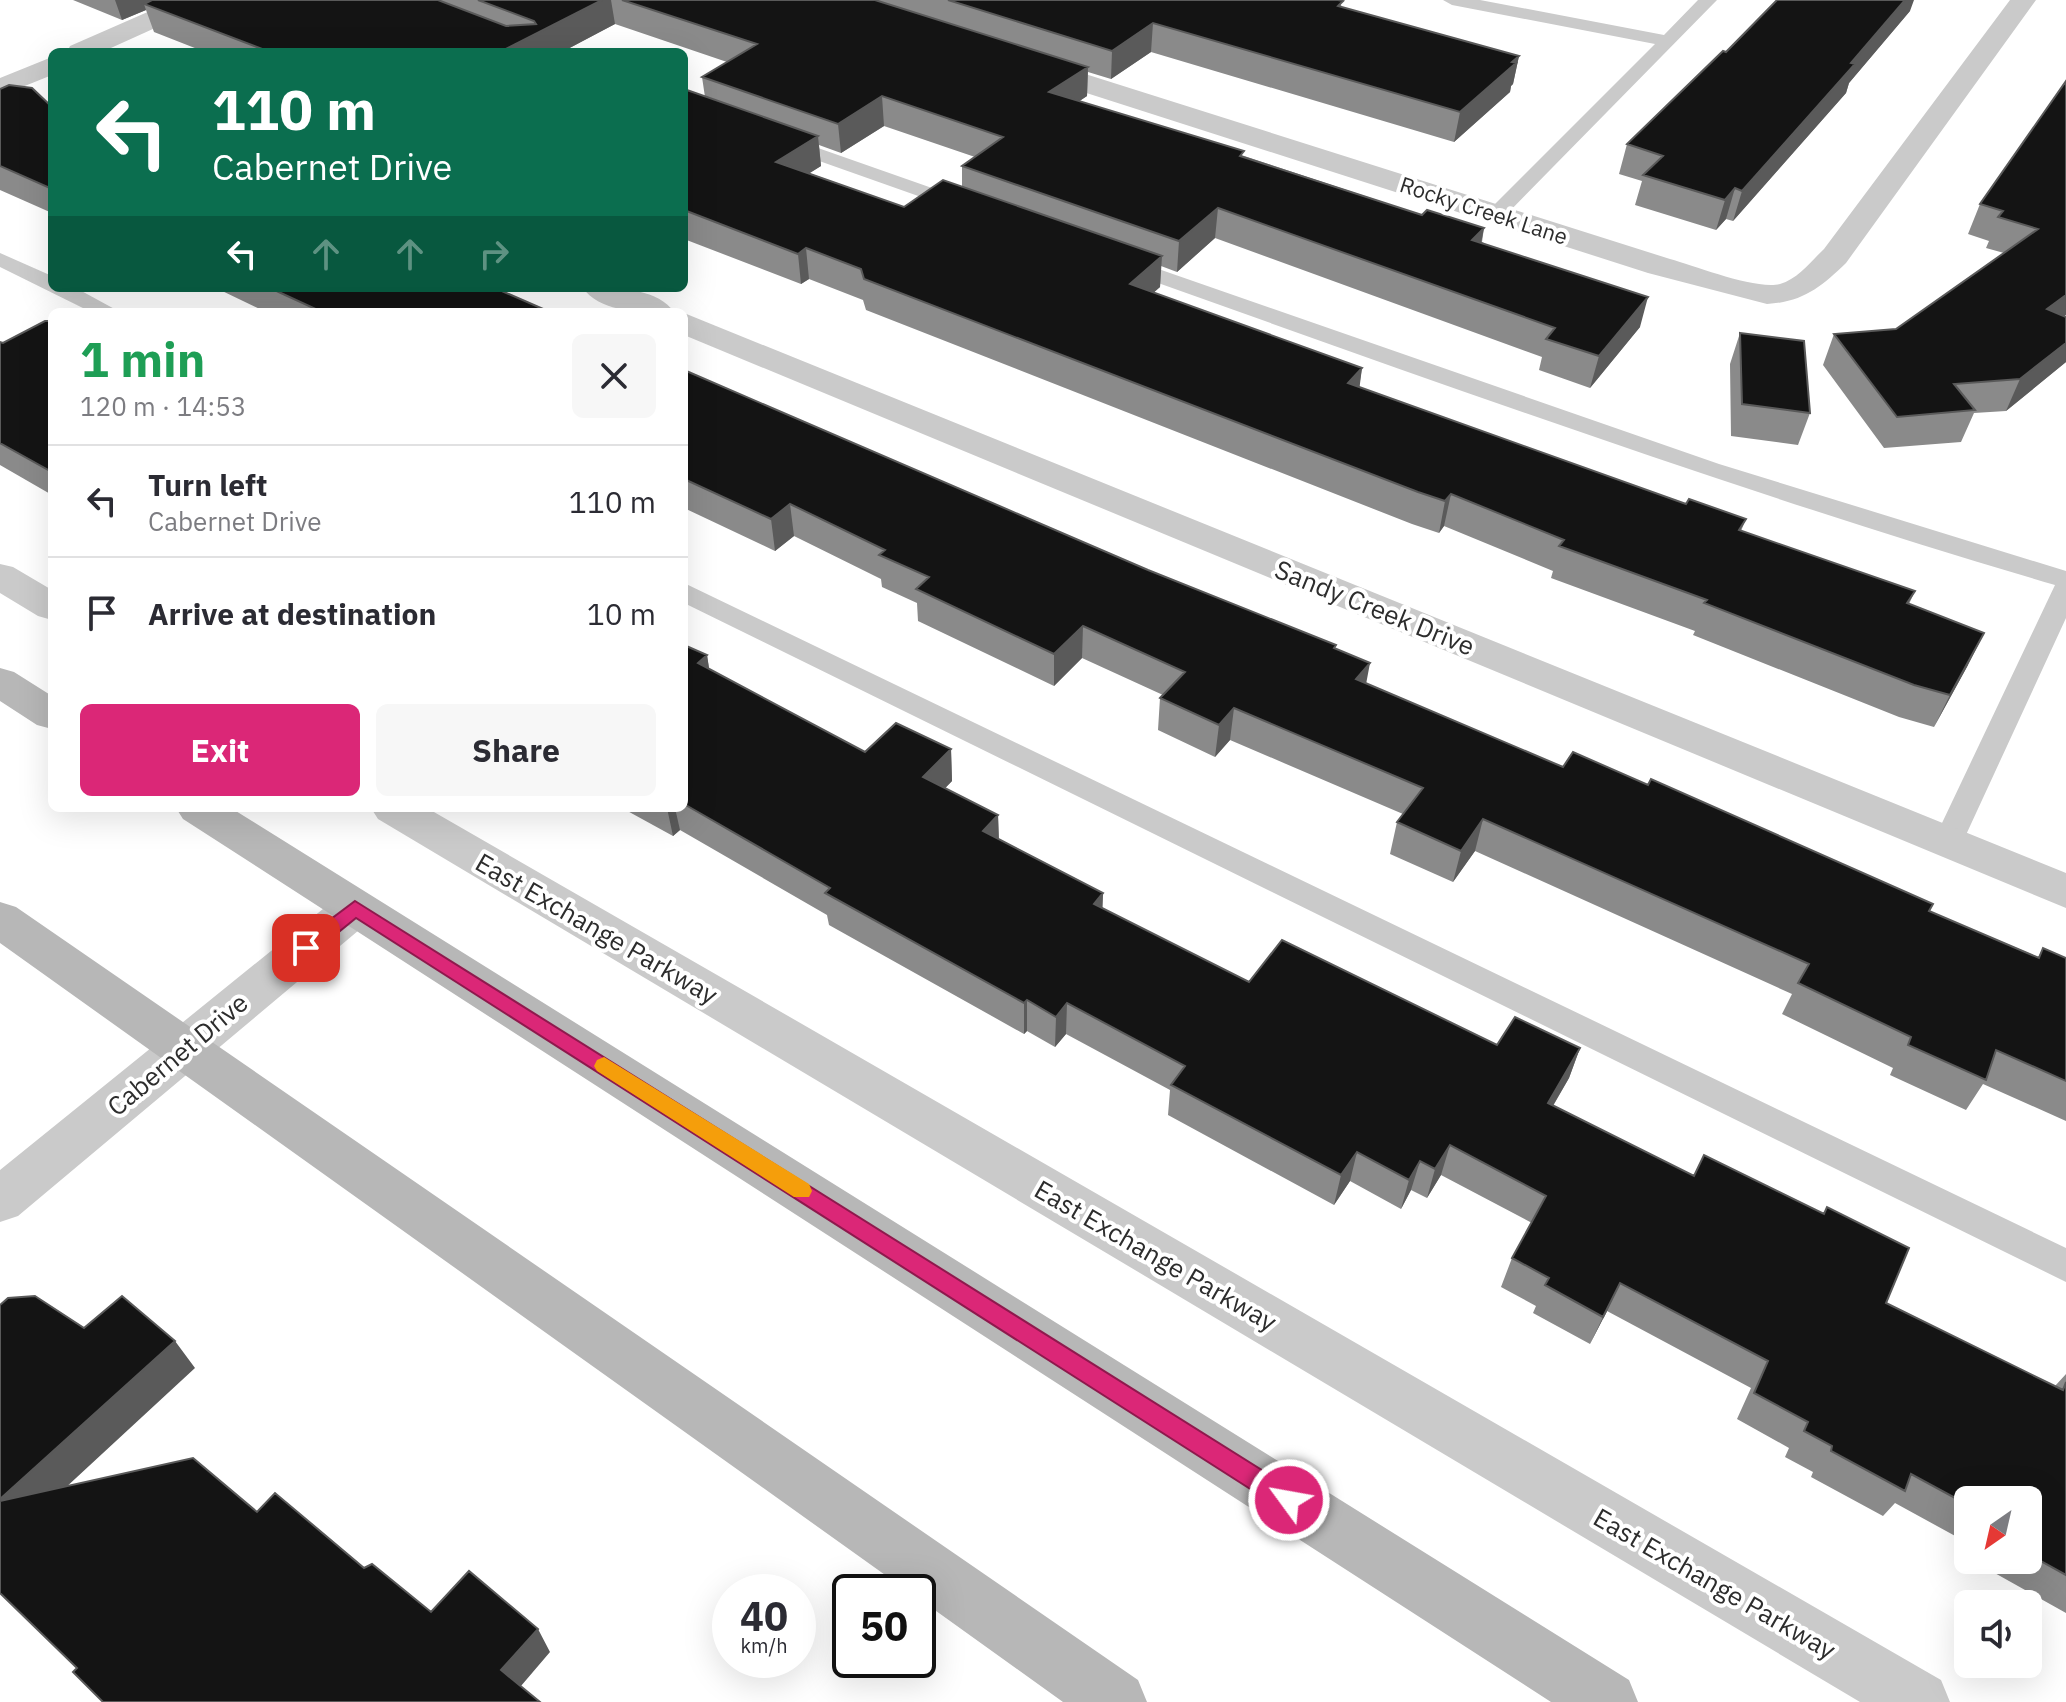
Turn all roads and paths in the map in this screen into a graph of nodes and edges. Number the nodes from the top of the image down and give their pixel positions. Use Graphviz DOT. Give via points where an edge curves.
graph roads {
  1 [pos="197,0"];
  2 [pos="1452,0"];
  3 [pos="1708,0"];
  4 [pos="2023,0"];
  5 [pos="1668,41"];
  6 [pos="89,48"];
  7 [pos="1002,57"];
  8 [pos="48,67"];
  9 [pos="0,88"];
  10 [pos="759,133"];
  11 [pos="984,213"];
  12 [pos="1496,214"];
  13 [pos="1105,256"];
  14 [pos="0,259"];
  15 [pos="48,282"];
  16 [pos="67,292"];
  17 [pos="609,292"];
  18 [pos="101,308"];
  19 [pos="648,308"];
  20 [pos="688,325"];
  21 [pos="0,576"];
  22 [pos="2066,580"];
  23 [pos="2066,589"];
  24 [pos="688,594"];
  25 [pos="48,605"];
  26 [pos="0,682"];
  27 [pos="48,712"];
  28 [pos="204,812"];
  29 [pos="400,812"];
  30 [pos="1948,842"];
  31 [pos="2066,891"];
  32 [pos="355,908"];
  33 [pos="0,919"];
  34 [pos="184,1048"];
  35 [pos="0,1200"];
  36 [pos="2066,1266"];
  37 [pos="1116,1702"];
  38 [pos="1607,1702"];
  39 [pos="1919,1702"];
  1 -- 6 [label="street"];
  2 -- 5 [label="lane"];
  3 -- 5 [label="lane"];
  4 -- 12 [label="street, Rocky Creek Lane" via="1835,256 1808,282 1787,293 1739,288"];
  5 -- 12 [label="lane"];
  7 -- 12 [label="street, Rocky Creek Lane"];
  8 -- 9 [label="street"];
  10 -- 11 [label="lane"];
  13 -- 22 [label="lane" via="1895,532"];
  14 -- 15 [label="lane"];
  16 -- 18 [label="lane"];
  17 -- 19 [label="street"];
  20 -- 30 [label="street, Sandy Creek Drive"];
  21 -- 25 [label="street"];
  23 -- 30 [label="lane"];
  24 -- 36 [label="lane"];
  26 -- 27 [label="main road"];
  28 -- 32 [label="main road"];
  29 -- 39 [label="street, East Exchange Parkway"];
  30 -- 31 [label="street, Sandy Creek Drive"];
  32 -- 34 [label="street, Cabernet Drive"];
  32 -- 38 [label="main road"];
  33 -- 34 [label="main road"];
  34 -- 35 [label="street, Cabernet Drive"];
  34 -- 37 [label="main road"];
}
